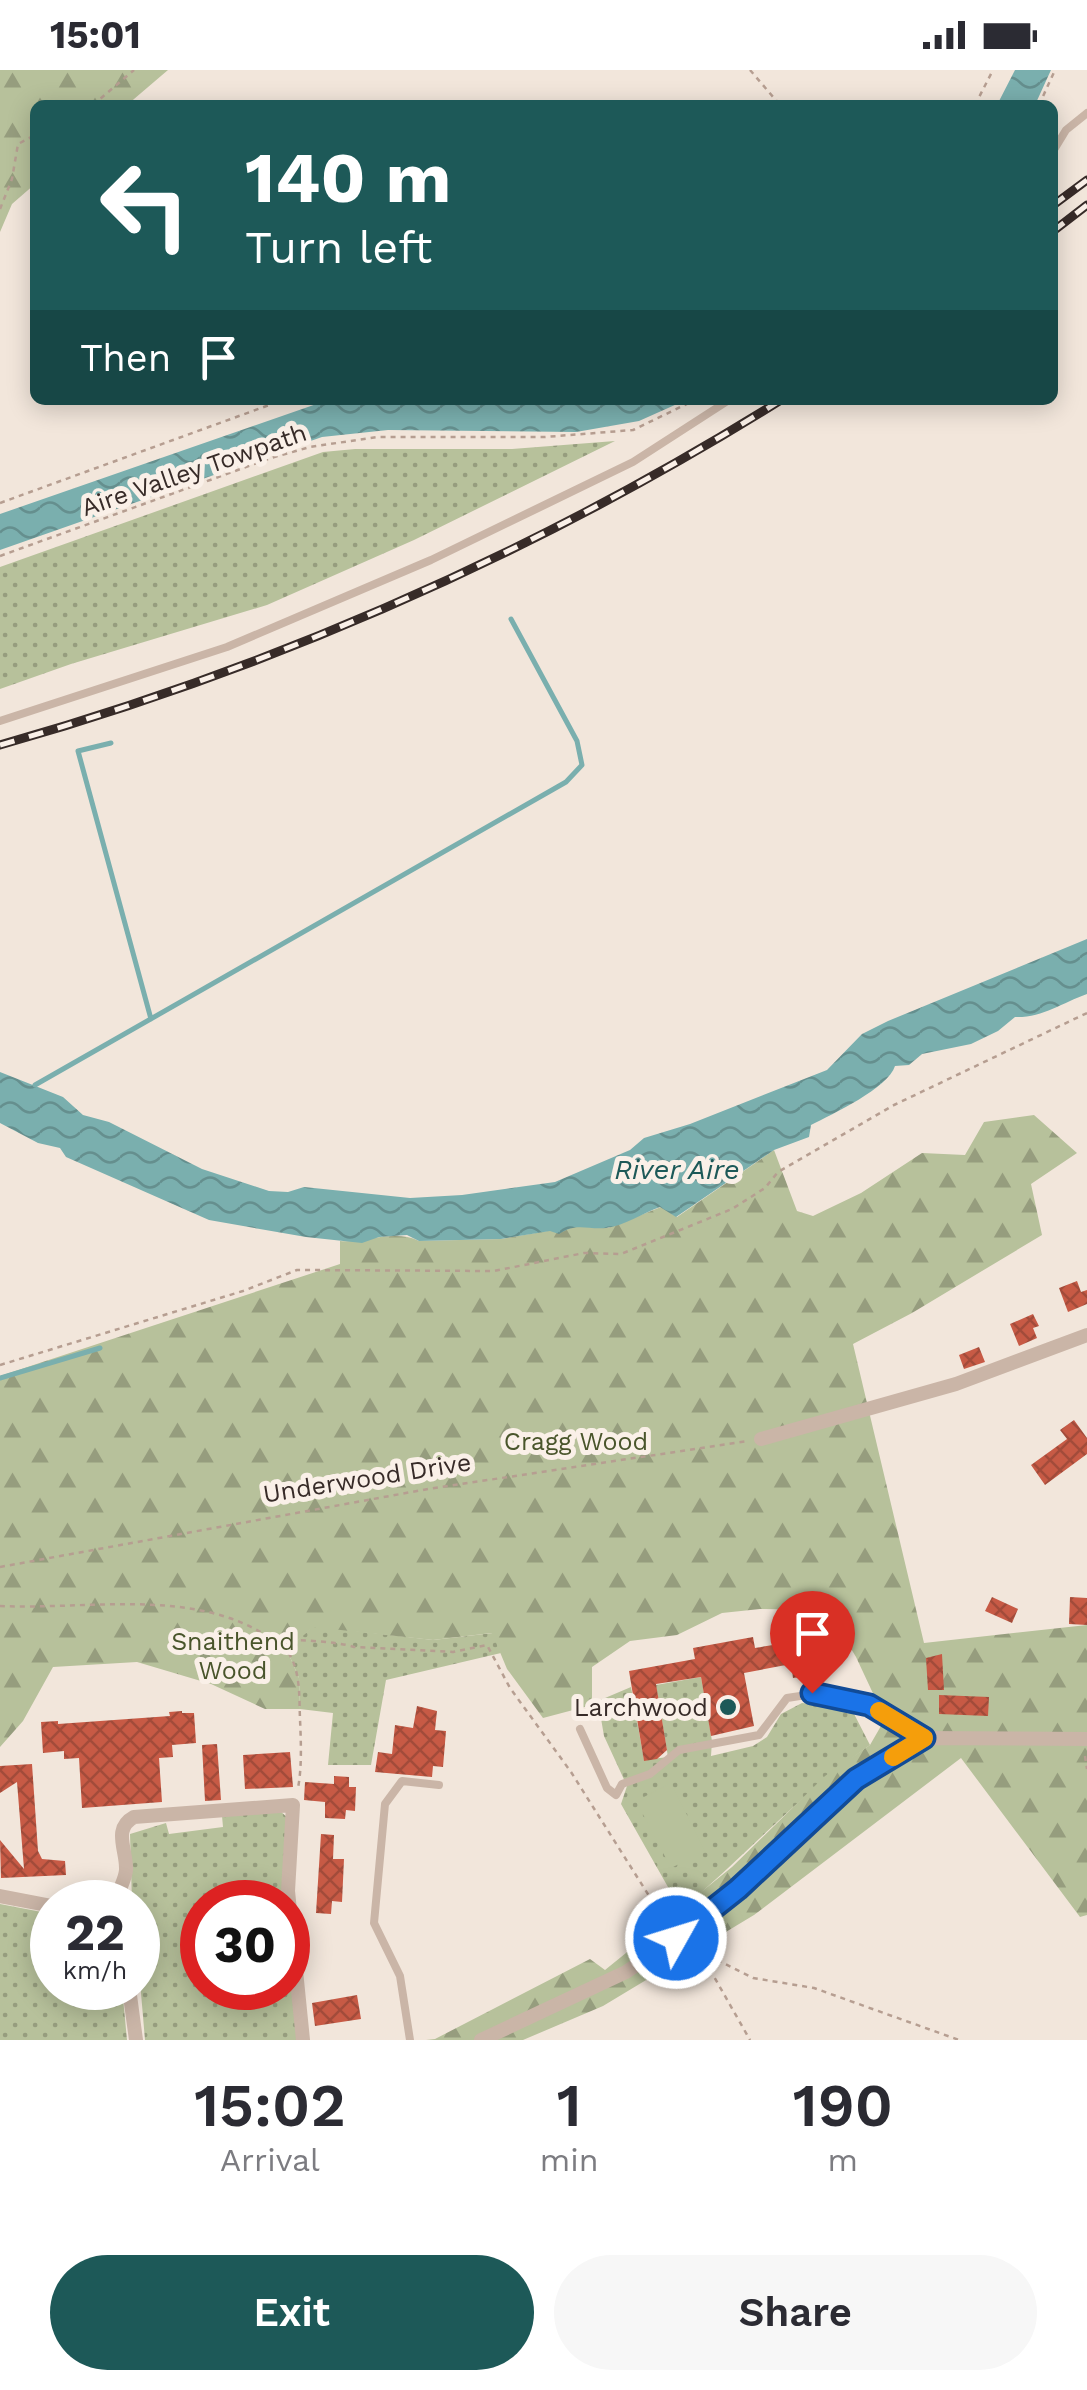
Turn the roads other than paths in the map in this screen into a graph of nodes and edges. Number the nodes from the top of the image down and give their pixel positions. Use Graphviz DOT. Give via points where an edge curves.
graph roads {
  1 [pos="1087,113"];
  2 [pos="1058,143"];
  3 [pos="721,405"];
  4 [pos="0,721"];
  5 [pos="1087,1335"];
  6 [pos="760,1438"];
  7 [pos="580,1729"];
  8 [pos="924,1738"];
  9 [pos="1087,1739"];
  10 [pos="439,1785"];
  11 [pos="124,1880"];
  12 [pos="0,1896"];
  13 [pos="30,1902"];
  14 [pos="132,2010"];
  15 [pos="136,2040"];
  16 [pos="302,2040"];
  17 [pos="410,2040"];
  18 [pos="481,2040"];
  1 -- 2 [label="lane"];
  3 -- 4 [label="lane" via="633,462 431,560 227,647"];
  5 -- 6 [label="street" via="956,1384"];
  7 -- 8 [label="lane" via="616,1795 622,1784 650,1774 679,1750 759,1735 787,1698 812,1693 869,1705"];
  8 -- 9 [label="street"];
  8 -- 18 [label="street" via="856,1779 676,1938 626,1972"];
  10 -- 17 [label="lane" via="402,1781 386,1804 374,1923 400,1976"];
  11 -- 16 [label="street" via="120,1831 134,1817 292,1805 288,1892"];
  12 -- 13 [label="street"];
  14 -- 15 [label="street"];
}
